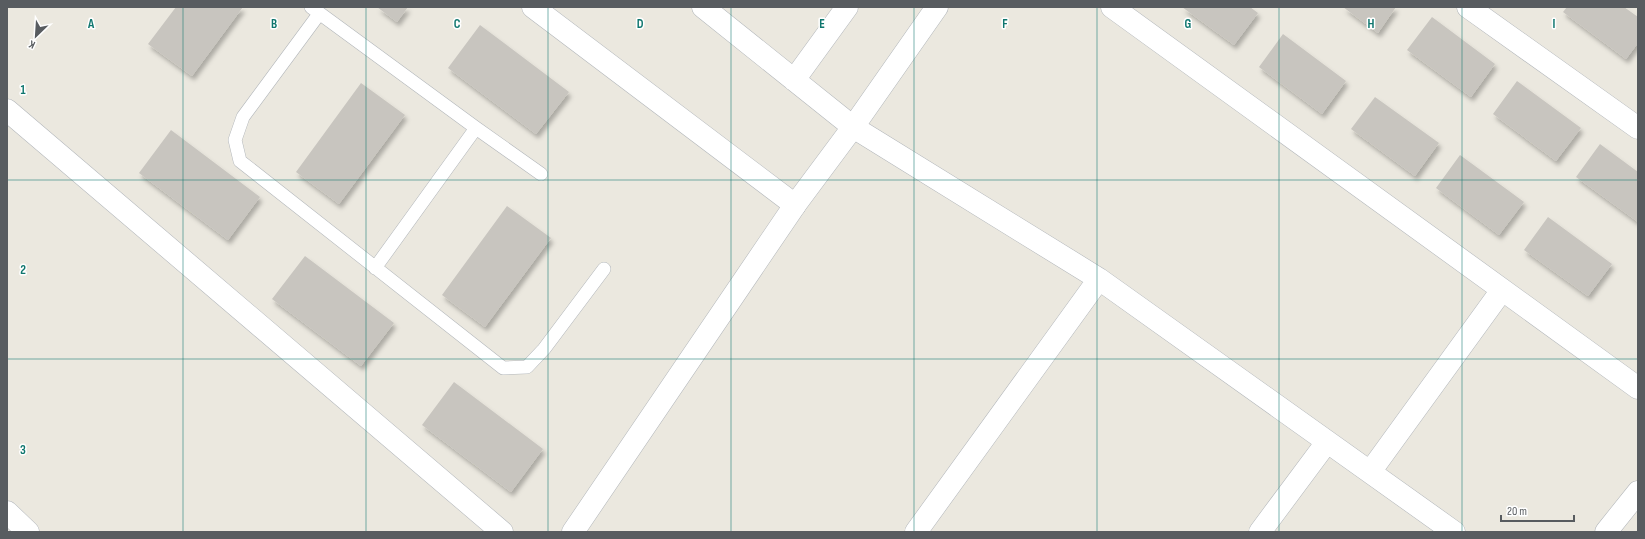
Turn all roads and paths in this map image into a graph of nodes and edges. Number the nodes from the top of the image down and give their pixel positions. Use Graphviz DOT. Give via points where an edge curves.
graph roads {
  1 [pos="533,7"];
  2 [pos="703,7"];
  3 [pos="847,7"];
  4 [pos="937,7"];
  5 [pos="1112,7"];
  6 [pos="1468,7"];
  7 [pos="315,10"];
  8 [pos="794,80"];
  9 [pos="7,110"];
  10 [pos="476,128"];
  11 [pos="853,128"];
  12 [pos="1638,128"];
  13 [pos="541,174"];
  14 [pos="795,205"];
  15 [pos="375,268"];
  16 [pos="604,269"];
  17 [pos="1099,279"];
  18 [pos="1502,290"];
  19 [pos="1638,388"];
  20 [pos="1327,442"];
  21 [pos="1370,472"];
  22 [pos="1638,492"];
  23 [pos="502,532"];
  24 [pos="573,532"];
  25 [pos="916,532"];
  26 [pos="1260,532"];
  27 [pos="1454,532"];
  28 [pos="1606,532"];
  1 -- 14 [label="street"];
  2 -- 8 [label="street"];
  3 -- 8 [label="street"];
  4 -- 11 [label="street"];
  5 -- 18 [label="street"];
  6 -- 12 [label="street"];
  7 -- 10 [label="lane"];
  7 -- 15 [label="lane" via="243,117 235,140 240,161"];
  8 -- 11 [label="street"];
  9 -- 23 [label="street"];
  10 -- 13 [label="lane"];
  10 -- 15 [label="lane"];
  11 -- 14 [label="street"];
  11 -- 17 [label="street"];
  14 -- 24 [label="street"];
  15 -- 16 [label="lane" via="503,368 527,367 544,349"];
  17 -- 20 [label="street"];
  17 -- 25 [label="street"];
  18 -- 19 [label="street"];
  18 -- 21 [label="street"];
  20 -- 21 [label="street"];
  20 -- 26 [label="street"];
  21 -- 27 [label="street"];
  22 -- 28 [label="street"];
}
